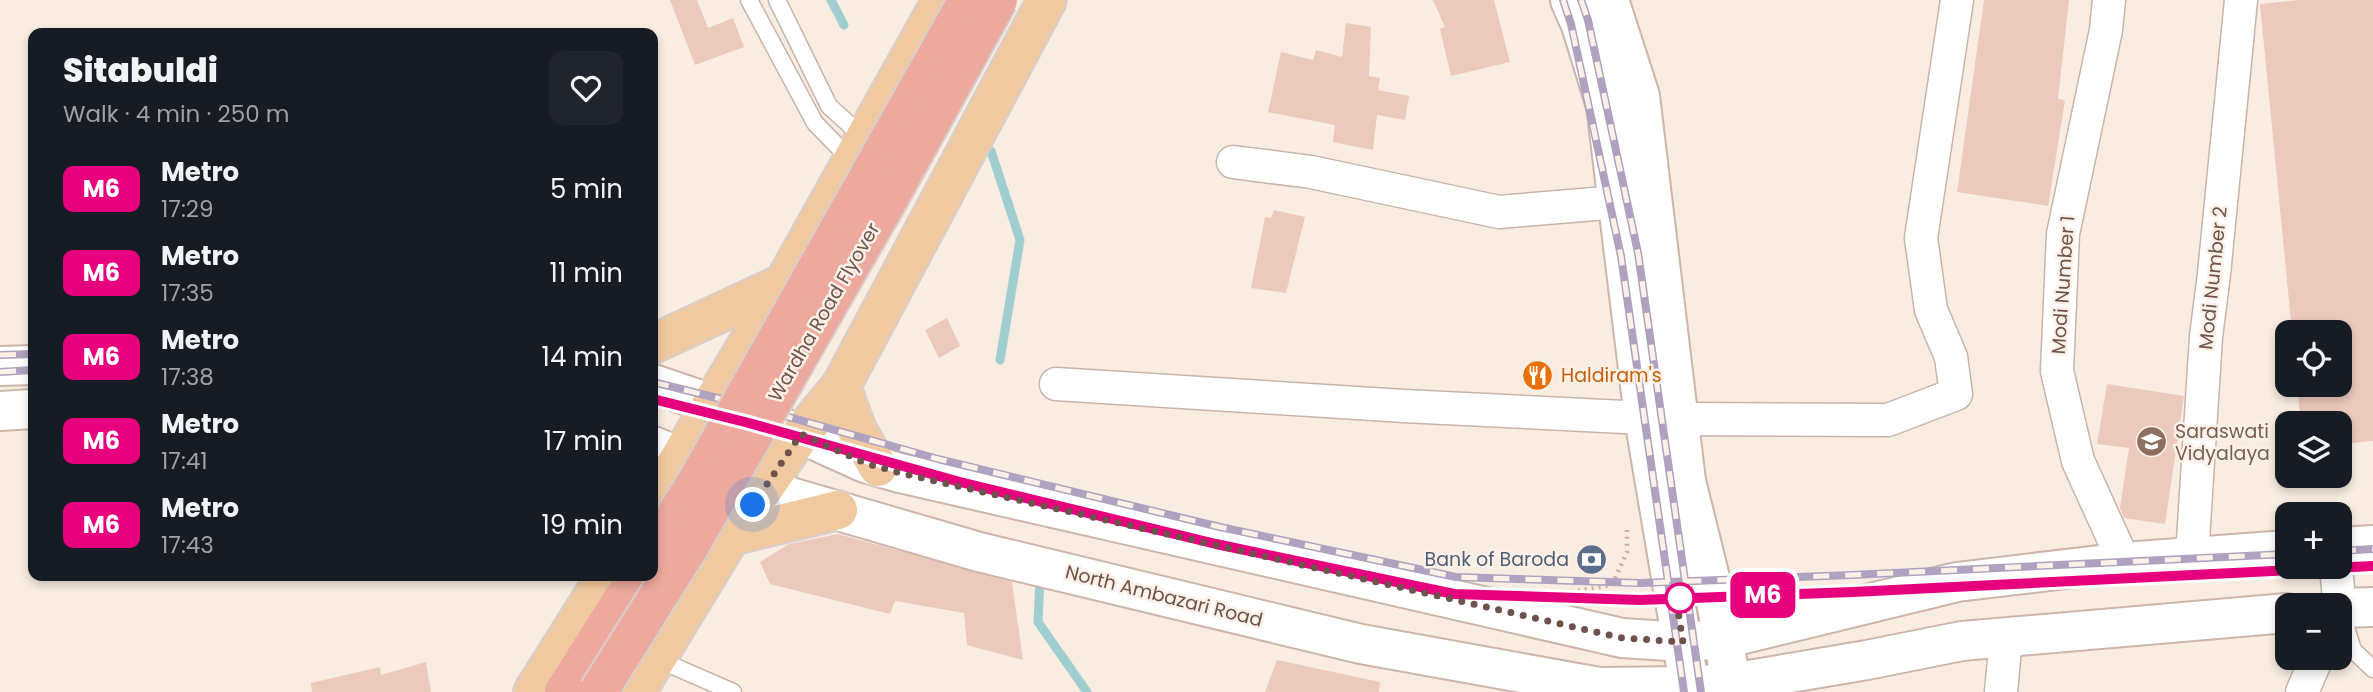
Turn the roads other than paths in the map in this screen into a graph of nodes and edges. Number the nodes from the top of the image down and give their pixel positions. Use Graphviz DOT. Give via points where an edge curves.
graph roads {
  1 [pos="749,0"];
  2 [pos="777,0"];
  3 [pos="942,0"];
  4 [pos="968,0"];
  5 [pos="999,0"];
  6 [pos="1047,0"];
  7 [pos="1570,0"];
  8 [pos="1609,0"];
  9 [pos="1957,0"];
  10 [pos="2109,0"];
  11 [pos="2241,0"];
  12 [pos="858,150"];
  13 [pos="1233,162"];
  14 [pos="1618,202"];
  15 [pos="784,283"];
  16 [pos="658,342"];
  17 [pos="28,365"];
  18 [pos="0,366"];
  19 [pos="1056,384"];
  20 [pos="658,386"];
  21 [pos="841,386"];
  22 [pos="712,403"];
  23 [pos="28,409"];
  24 [pos="0,411"];
  25 [pos="1662,419"];
  26 [pos="801,434"];
  27 [pos="666,452"];
  28 [pos="878,467"];
  29 [pos="658,483"];
  30 [pos="764,489"];
  31 [pos="838,510"];
  32 [pos="732,536"];
  33 [pos="658,543"];
  34 [pos="2373,545"];
  35 [pos="2352,546"];
  36 [pos="2275,551"];
  37 [pos="2192,556"];
  38 [pos="2124,562"];
  39 [pos="603,581"];
  40 [pos="634,581"];
  41 [pos="2373,607"];
  42 [pos="2352,608"];
  43 [pos="2275,613"];
  44 [pos="2007,637"];
  45 [pos="1723,639"];
  46 [pos="1683,642"];
  47 [pos="2352,647"];
  48 [pos="657,659"];
  49 [pos="2373,668"];
  50 [pos="2312,670"];
  51 [pos="1732,687"];
  52 [pos="1688,689"];
  53 [pos="533,692"];
  54 [pos="564,692"];
  55 [pos="598,692"];
  56 [pos="636,692"];
  57 [pos="733,692"];
  58 [pos="2001,692"];
  59 [pos="2302,692"];
  1 -- 12 [label="lane" via="815,122"];
  2 -- 12 [label="lane" via="829,106"];
  3 -- 12 [label="main road"];
  4 -- 33 [label="highway, Wardha Road Flyover, bridge"];
  5 -- 55 [label="highway, Wardha Road Flyover, bridge" via="689,547"];
  6 -- 21 [label="main road"];
  7 -- 14 [label="main road" via="1606,106"];
  8 -- 25 [label="main road" via="1640,96"];
  9 -- 25 [label="street" via="1921,238 1931,310 1951,357 1956,394 1888,420"];
  10 -- 38 [label="street, Modi Number 1" via="2063,234 2057,371 2078,461"];
  11 -- 37 [label="street, Modi Number 2" via="2206,337"];
  12 -- 15 [label="main road"];
  13 -- 14 [label="street" via="1311,172 1499,212"];
  14 -- 25 [label="main road"];
  15 -- 16 [label="main road"];
  15 -- 22 [label="main road"];
  17 -- 18 [label="main road"];
  19 -- 25 [label="street"];
  20 -- 22 [label="main road"];
  21 -- 26 [label="main road"];
  21 -- 28 [label="main road" via="856,428"];
  22 -- 26 [label="main road"];
  22 -- 27 [label="main road"];
  23 -- 24 [label="main road"];
  25 -- 45 [label="main road" via="1686,481"];
  25 -- 46 [label="main road"];
  26 -- 28 [label="main road"];
  26 -- 30 [label="main road"];
  27 -- 29 [label="main road"];
  27 -- 30 [label="main road, North Ambazari Road"];
  28 -- 46 [label="main road" via="1622,638"];
  30 -- 31 [label="main road, North Ambazari Road"];
  30 -- 32 [label="main road"];
  31 -- 32 [label="main road"];
  31 -- 52 [label="main road, North Ambazari Road" via="979,552 1361,643 1599,687"];
  32 -- 48 [label="main road"];
  34 -- 35 [label="main road"];
  36 -- 37 [label="main road"];
  37 -- 38 [label="main road"];
  38 -- 45 [label="main road" via="1957,582"];
  39 -- 53 [label="main road"];
  40 -- 54 [label="highway"];
  41 -- 42 [label="main road"];
  43 -- 44 [label="main road, North Ambazari Road"];
  44 -- 51 [label="main road, North Ambazari Road" via="1962,641"];
  44 -- 58 [label="street"];
  45 -- 46 [label="main road"];
  45 -- 51 [label="main road"];
  46 -- 52 [label="main road"];
  47 -- 49 [label="lane"];
  48 -- 56 [label="main road"];
  48 -- 57 [label="lane"];
  50 -- 59 [label="street"];
  51 -- 52 [label="main road, North Ambazari Road"];
}
